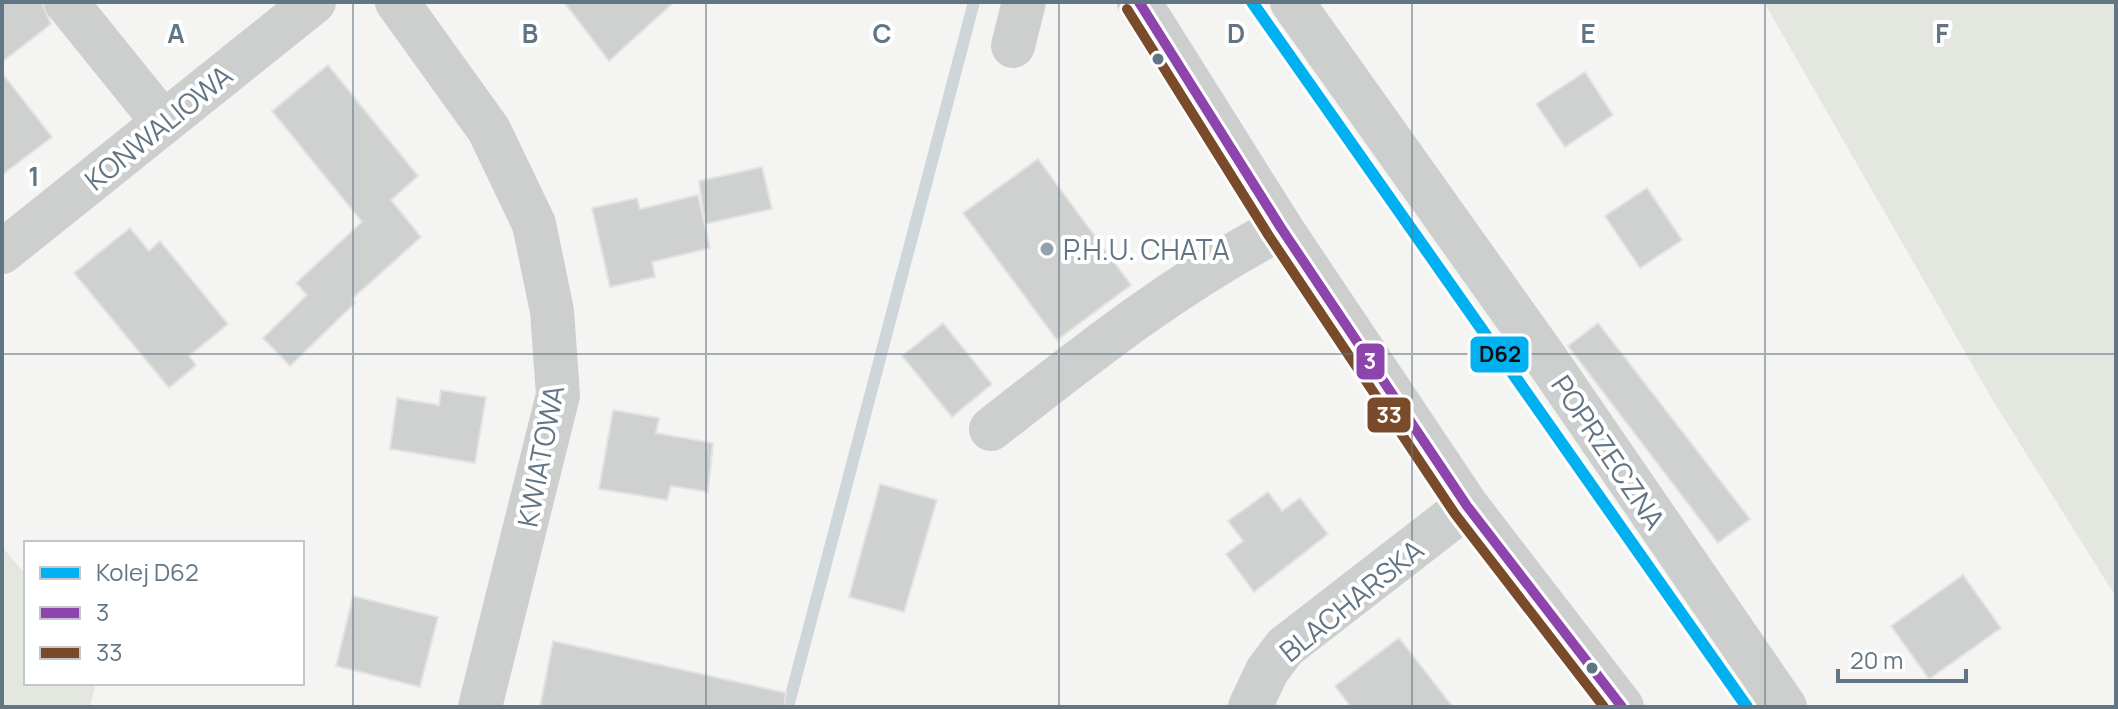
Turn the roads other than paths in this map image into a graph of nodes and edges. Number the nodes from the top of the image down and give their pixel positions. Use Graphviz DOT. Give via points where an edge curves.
graph roads {
  1 [pos="66,2"];
  2 [pos="314,2"];
  3 [pos="397,2"];
  4 [pos="1024,2"];
  5 [pos="1139,2"];
  6 [pos="1292,2"];
  7 [pos="1013,46"];
  8 [pos="163,122"];
  9 [pos="1281,228"];
  10 [pos="2,252"];
  11 [pos="991,429"];
  12 [pos="1467,506"];
  13 [pos="480,707"];
  14 [pos="1250,707"];
  15 [pos="1622,707"];
  16 [pos="1785,707"];
  1 -- 8 [label="street"];
  2 -- 8 [label="street, KONWALIOWA"];
  3 -- 13 [label="street, KWIATOWA" via="489,130 534,224 552,311 558,395"];
  4 -- 7 [label="street"];
  5 -- 9 [label="street"];
  6 -- 16 [label="street, POPRZECZNA"];
  8 -- 10 [label="street, KONWALIOWA"];
  9 -- 11 [label="street" via="1147,307"];
  9 -- 12 [label="street"];
  12 -- 14 [label="street, BLACHARSKA" via="1285,647"];
  12 -- 15 [label="street"];
}
